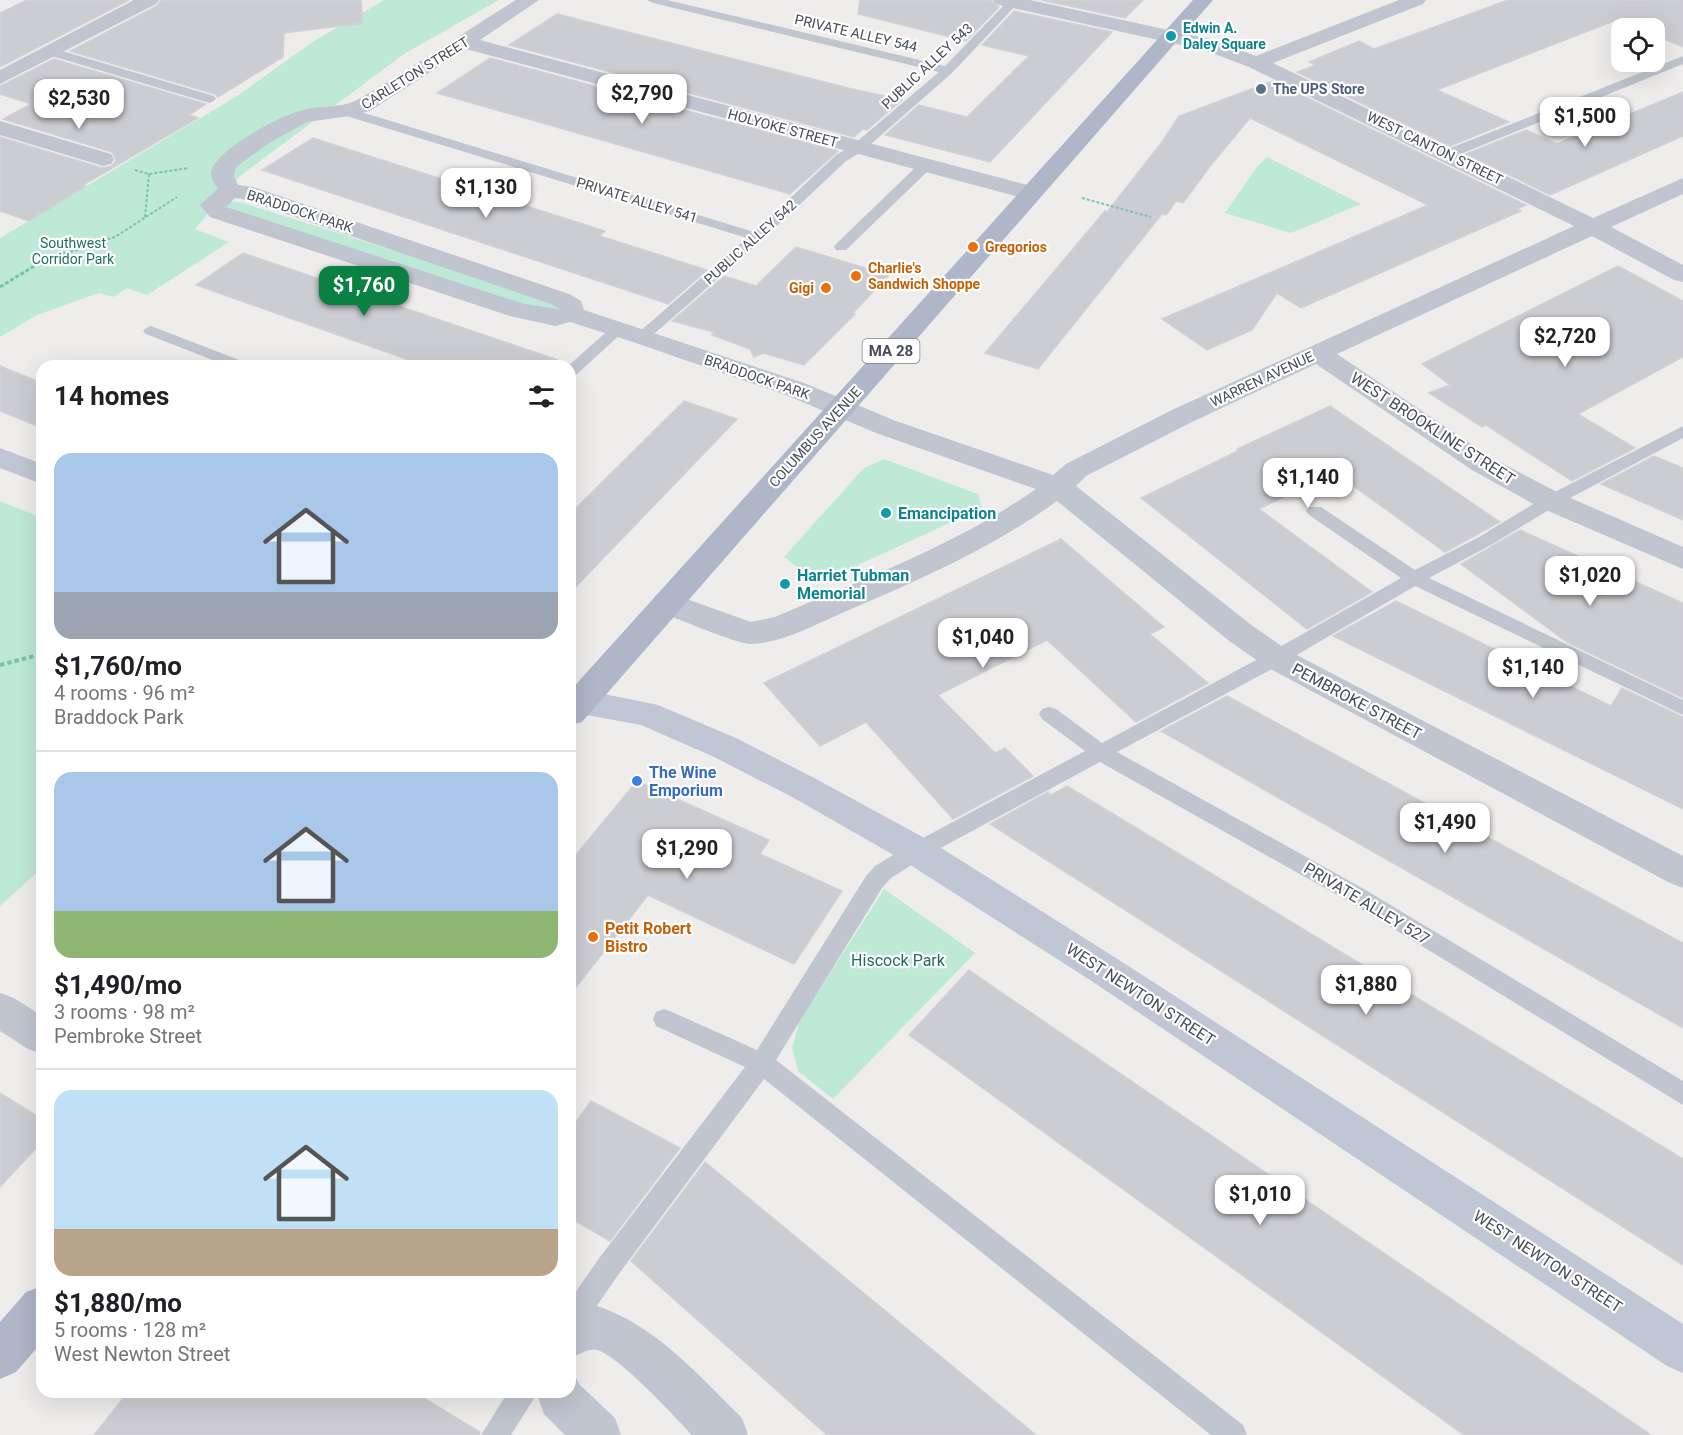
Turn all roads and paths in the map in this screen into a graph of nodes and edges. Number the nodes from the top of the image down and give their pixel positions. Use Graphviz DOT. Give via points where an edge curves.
graph roads {
  1 [pos="149,0"];
  2 [pos="529,0"];
  3 [pos="653,0"];
  4 [pos="1203,0"];
  5 [pos="1416,0"];
  6 [pos="1023,2"];
  7 [pos="1170,37"];
  8 [pos="465,42"];
  9 [pos="49,51"];
  10 [pos="1683,60"];
  11 [pos="1256,63"];
  12 [pos="948,70"];
  13 [pos="0,78"];
  14 [pos="210,99"];
  15 [pos="344,111"];
  16 [pos="0,128"];
  17 [pos="858,148"];
  18 [pos="1448,154"];
  19 [pos="103,159"];
  20 [pos="926,166"];
  21 [pos="193,167"];
  22 [pos="149,174"];
  23 [pos="1683,185"];
  24 [pos="230,191"];
  25 [pos="1031,193"];
  26 [pos="1082,198"];
  27 [pos="1150,217"];
  28 [pos="145,218"];
  29 [pos="1593,226"];
  30 [pos="757,237"];
  31 [pos="841,247"];
  32 [pos="1683,275"];
  33 [pos="150,331"];
  34 [pos="630,333"];
  35 [pos="1317,353"];
  36 [pos="226,360"];
  37 [pos="576,368"];
  38 [pos="840,407"];
  39 [pos="1683,431"];
  40 [pos="0,457"];
  41 [pos="36,472"];
  42 [pos="1058,487"];
  43 [pos="1551,501"];
  44 [pos="1315,511"];
  45 [pos="1683,559"];
  46 [pos="1414,578"];
  47 [pos="668,603"];
  48 [pos="36,656"];
  49 [pos="1276,658"];
  50 [pos="0,665"];
  51 [pos="576,702"];
  52 [pos="576,705"];
  53 [pos="1683,708"];
  54 [pos="1049,714"];
  55 [pos="1100,752"];
  56 [pos="917,850"];
  57 [pos="1683,873"];
  58 [pos="0,1010"];
  59 [pos="664,1019"];
  60 [pos="36,1033"];
  61 [pos="762,1063"];
  62 [pos="1683,1094"];
  63 [pos="576,1314"];
  64 [pos="36,1315"];
  65 [pos="576,1333"];
  66 [pos="1683,1350"];
  67 [pos="0,1356"];
  68 [pos="520,1398"];
  69 [pos="560,1398"];
  70 [pos="495,1435"];
  71 [pos="598,1435"];
  72 [pos="725,1435"];
  73 [pos="1233,1435"];
  1 -- 9 [label="street"];
  2 -- 8 [label="street, CARLETON STREET"];
  3 -- 12 [label="lane, PRIVATE ALLEY 544"];
  4 -- 7 [label="main road, COLUMBUS AVENUE / MA 28"];
  5 -- 11 [label="street"];
  6 -- 7 [label="street, WEST CANTON STREET"];
  6 -- 12 [label="lane, PUBLIC ALLEY 543"];
  7 -- 11 [label="street, WEST CANTON STREET" via="1210,45"];
  7 -- 25 [label="main road, COLUMBUS AVENUE / MA 28"];
  8 -- 15 [label="street, CARLETON STREET" via="368,103"];
  8 -- 17 [label="street, HOLYOKE STREET"];
  9 -- 13 [label="street"];
  9 -- 14 [label="lane"];
  10 -- 18 [label="lane"];
  11 -- 18 [label="street, WEST CANTON STREET"];
  12 -- 17 [label="lane, PUBLIC ALLEY 543"];
  15 -- 24 [label="street, CARLETON STREET" via="301,117 233,157 223,171"];
  15 -- 30 [label="lane, PRIVATE ALLEY 541"];
  16 -- 19 [label="street"];
  17 -- 20 [label="street, HOLYOKE STREET"];
  17 -- 30 [label="lane, PUBLIC ALLEY 542" via="841,158"];
  18 -- 29 [label="street, WEST CANTON STREET"];
  19 -- 22 [label="path"];
  20 -- 25 [label="street, HOLYOKE STREET"];
  20 -- 31 [label="lane"];
  21 -- 22 [label="path"];
  22 -- 28 [label="path"];
  23 -- 29 [label="street, WARREN AVENUE"];
  24 -- 34 [label="street, BRADDOCK PARK" via="214,201 213,209 519,311 555,318 571,314"];
  25 -- 38 [label="main road, COLUMBUS AVENUE / MA 28"];
  26 -- 27 [label="path"];
  29 -- 32 [label="street, WEST CANTON STREET"];
  29 -- 35 [label="street, WARREN AVENUE"];
  30 -- 34 [label="lane, PUBLIC ALLEY 542"];
  33 -- 36 [label="lane"];
  34 -- 37 [label="lane, PUBLIC ALLEY 542"];
  34 -- 38 [label="street, BRADDOCK PARK"];
  35 -- 42 [label="street, WARREN AVENUE" via="1093,460"];
  35 -- 43 [label="street, WEST BROOKLINE STREET" via="1482,464"];
  38 -- 42 [label="street"];
  38 -- 47 [label="main road, COLUMBUS AVENUE / MA 28"];
  39 -- 43 [label="lane"];
  40 -- 41 [label="main road"];
  42 -- 47 [label="street, WARREN AVENUE" via="982,537 781,627 750,633"];
  42 -- 49 [label="street, PEMBROKE STREET"];
  43 -- 45 [label="street, WEST BROOKLINE STREET"];
  43 -- 46 [label="lane" via="1485,542"];
  44 -- 46 [label="lane"];
  46 -- 49 [label="lane"];
  46 -- 53 [label="lane"];
  47 -- 51 [label="main road, COLUMBUS AVENUE / MA 28"];
  48 -- 50 [label="path"];
  49 -- 55 [label="lane"];
  49 -- 57 [label="street, PEMBROKE STREET"];
  52 -- 56 [label="main road, WEST NEWTON STREET" via="646,714 724,747"];
  54 -- 55 [label="lane, PRIVATE ALLEY 527"];
  55 -- 56 [label="lane"];
  55 -- 62 [label="lane, PRIVATE ALLEY 527" via="1356,895"];
  56 -- 61 [label="lane" via="874,882"];
  56 -- 66 [label="main road, WEST NEWTON STREET"];
  58 -- 60 [label="street"];
  59 -- 61 [label="lane"];
  61 -- 63 [label="lane"];
  61 -- 73 [label="lane"];
  64 -- 67 [label="main road"];
  65 -- 72 [label="street" via="597,1328 616,1335"];
  68 -- 70 [label="lane"];
  69 -- 71 [label="street"];
}
